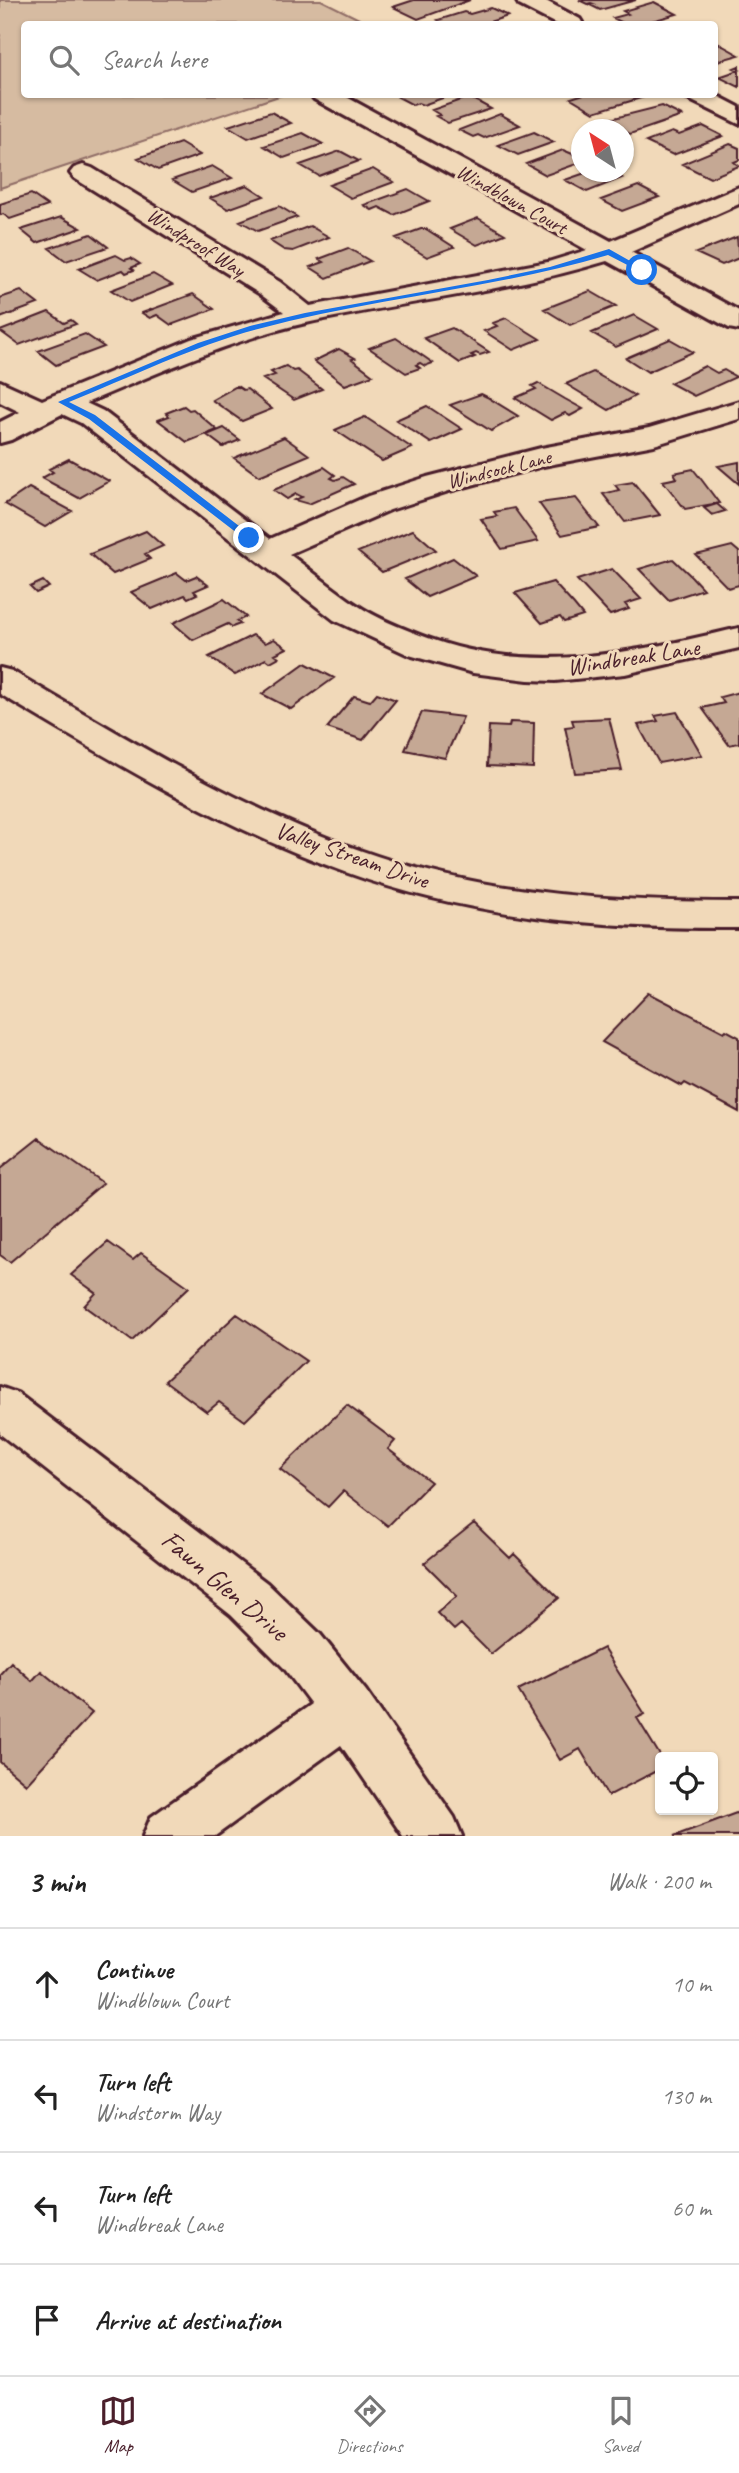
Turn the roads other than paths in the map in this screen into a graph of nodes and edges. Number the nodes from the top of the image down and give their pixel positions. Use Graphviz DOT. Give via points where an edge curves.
graph roads {
  1 [pos="527,0"];
  2 [pos="566,21"];
  3 [pos="329,98"];
  4 [pos="703,98"];
  5 [pos="739,117"];
  6 [pos="83,173"];
  7 [pos="739,195"];
  8 [pos="609,252"];
  9 [pos="305,315"];
  10 [pos="739,322"];
  11 [pos="0,390"];
  12 [pos="52,407"];
  13 [pos="739,410"];
  14 [pos="0,433"];
  15 [pos="266,552"];
  16 [pos="739,638"];
  17 [pos="0,680"];
  18 [pos="739,915"];
  19 [pos="0,1407"];
  20 [pos="347,1709"];
  21 [pos="170,1836"];
  22 [pos="435,1836"];
  1 -- 2 [label="street"];
  3 -- 8 [label="street, Windblown Court"];
  4 -- 5 [label="street"];
  6 -- 9 [label="street, Windproof Way" via="270,288"];
  7 -- 8 [label="street"];
  8 -- 9 [label="street" via="552,269"];
  8 -- 10 [label="street, Windblown Court"];
  9 -- 12 [label="street" via="201,345"];
  11 -- 12 [label="street, Windbreak Lane"];
  12 -- 14 [label="street"];
  12 -- 15 [label="street, Windbreak Lane" via="92,417"];
  13 -- 15 [label="street, Windsock Lane" via="654,436 541,457 438,484 379,503"];
  15 -- 16 [label="street, Windbreak Lane" via="346,613 380,632 432,652 489,665 554,670 631,662"];
  17 -- 18 [label="street, Valley Stream Drive" via="216,801 315,847 372,867 455,889 580,910"];
  19 -- 20 [label="street, Fawn Glen Drive" via="250,1599 302,1651"];
  20 -- 21 [label="street"];
  20 -- 22 [label="street, Fawn Glen Drive"];
}
